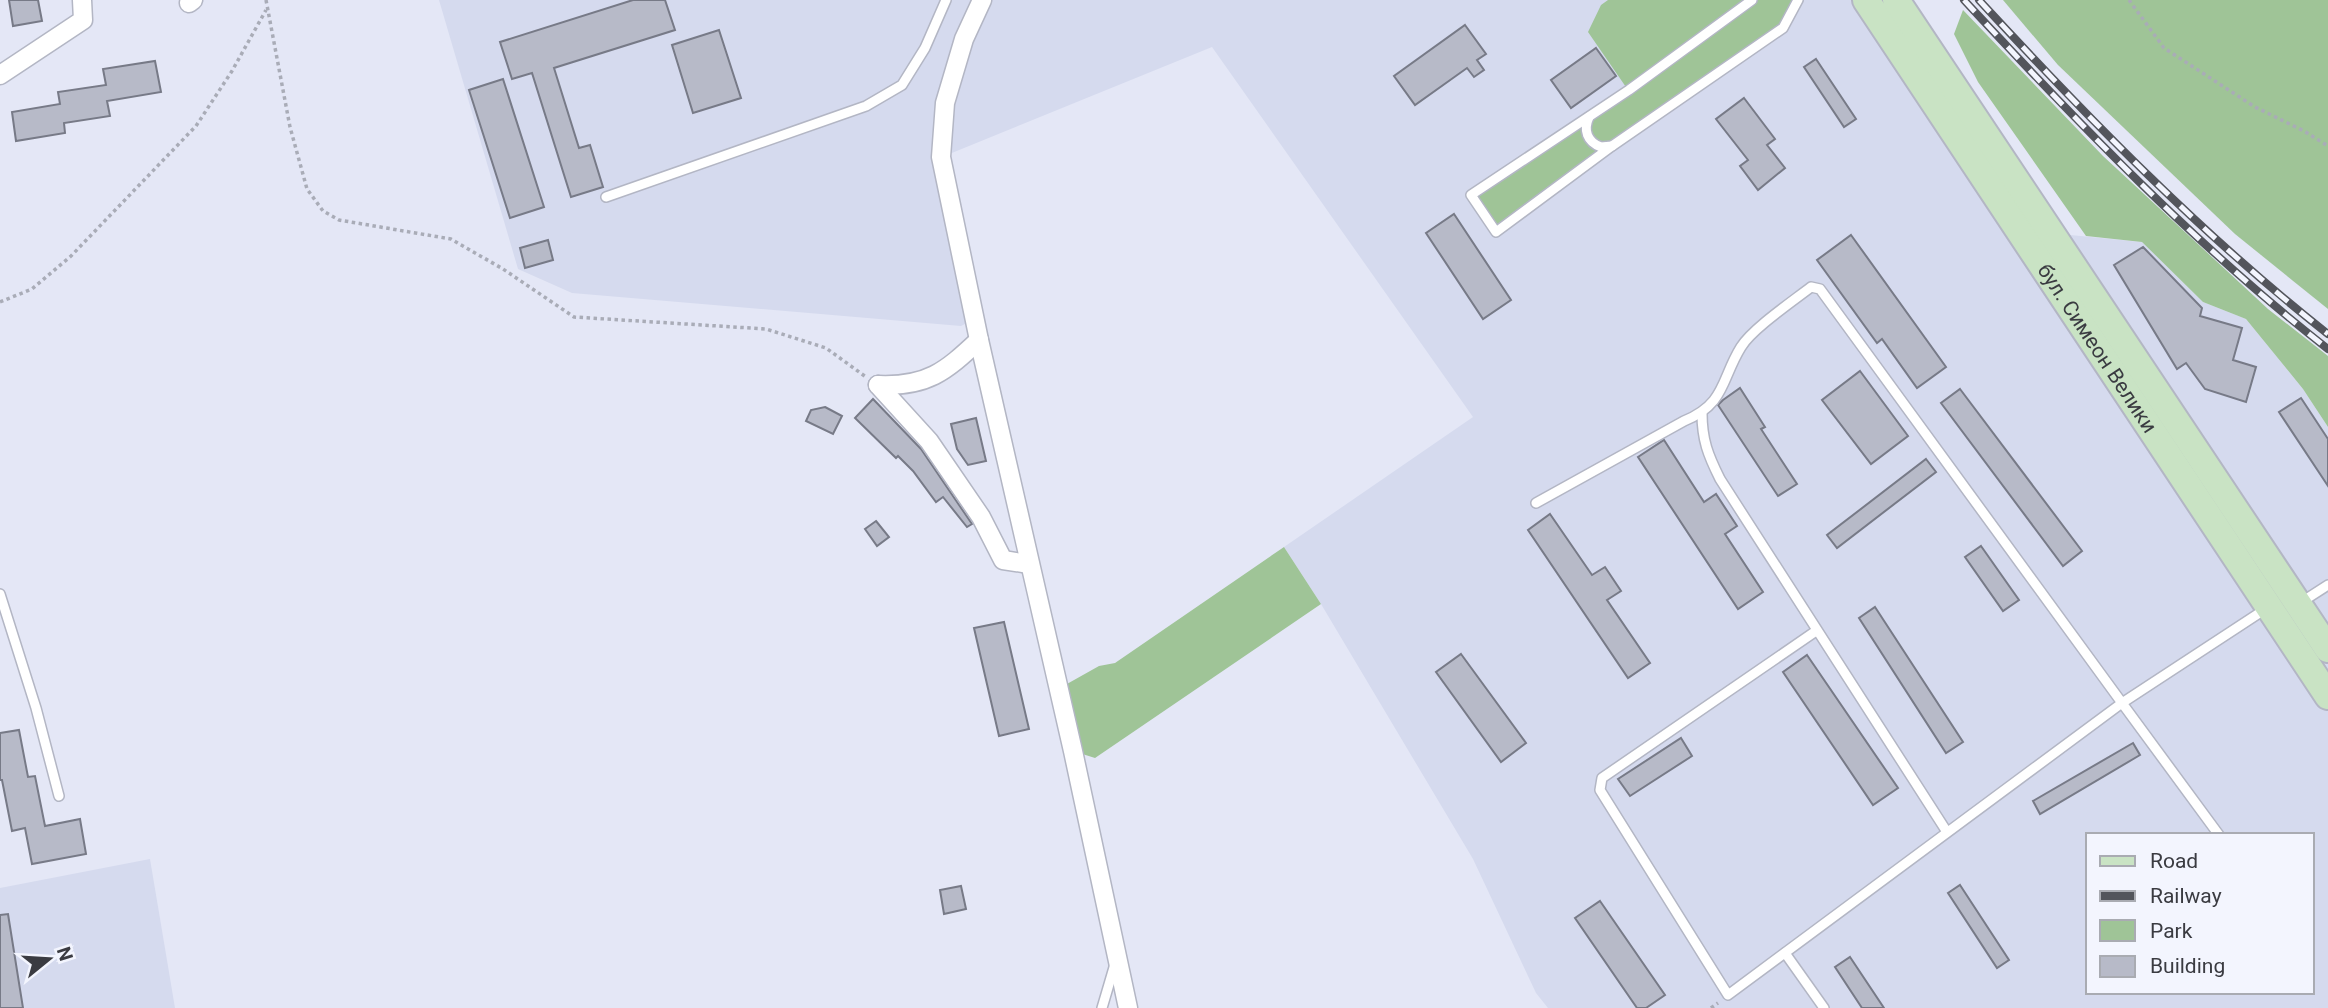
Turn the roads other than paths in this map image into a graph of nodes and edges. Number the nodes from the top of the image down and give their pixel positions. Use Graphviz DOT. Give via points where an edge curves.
graph roads {
  1 [pos="82,0"];
  2 [pos="946,0"];
  3 [pos="982,0"];
  4 [pos="1752,0"];
  5 [pos="1798,0"];
  6 [pos="1866,0"];
  7 [pos="1896,0"];
  8 [pos="0,75"];
  9 [pos="1590,116"];
  10 [pos="1612,146"];
  11 [pos="607,197"];
  12 [pos="979,340"];
  13 [pos="1702,413"];
  14 [pos="1535,503"];
  15 [pos="1029,564"];
  16 [pos="2328,585"];
  17 [pos="0,594"];
  18 [pos="2286,601"];
  19 [pos="1816,631"];
  20 [pos="2328,649"];
  21 [pos="2328,696"];
  22 [pos="2122,703"];
  23 [pos="59,796"];
  24 [pos="1947,832"];
  25 [pos="2218,833"];
  26 [pos="1785,953"];
  27 [pos="1117,956"];
  28 [pos="1102,1008"];
  29 [pos="1128,1008"];
  30 [pos="1824,1008"];
  1 -- 8 [label="street" via="83,20"];
  2 -- 11 [label="lane" via="902,85 866,106"];
  3 -- 12 [label="street" via="964,39 945,103 941,157"];
  4 -- 9 [label="lane"];
  5 -- 10 [label="lane" via="1783,28"];
  6 -- 18 [label="main road, бул. Симеон Велики"];
  7 -- 18 [label="main road, бул. Симеон Велики"];
  9 -- 10 [label="lane" via="1586,125 1589,139 1601,147"];
  9 -- 10 [label="lane" via="1471,195 1496,232"];
  12 -- 15 [label="street"];
  12 -- 15 [label="street" via="950,367 923,380 905,386 878,385 929,441 981,517 1003,560"];
  13 -- 14 [label="lane"];
  13 -- 19 [label="lane" via="1702,435 1720,478"];
  13 -- 22 [label="lane" via="1725,384 1742,346 1811,287 1820,289"];
  15 -- 27 [label="street"];
  16 -- 18 [label="lane"];
  17 -- 23 [label="lane"];
  18 -- 20 [label="main road, бул. Симеон Велики"];
  18 -- 21 [label="main road, бул. Симеон Велики"];
  18 -- 22 [label="lane"];
  19 -- 24 [label="lane"];
  19 -- 26 [label="lane" via="1602,778 1600,790 1728,995"];
  22 -- 24 [label="lane"];
  22 -- 25 [label="lane"];
  24 -- 26 [label="lane"];
  26 -- 30 [label="lane"];
  27 -- 28 [label="lane"];
  27 -- 29 [label="street"];
}
